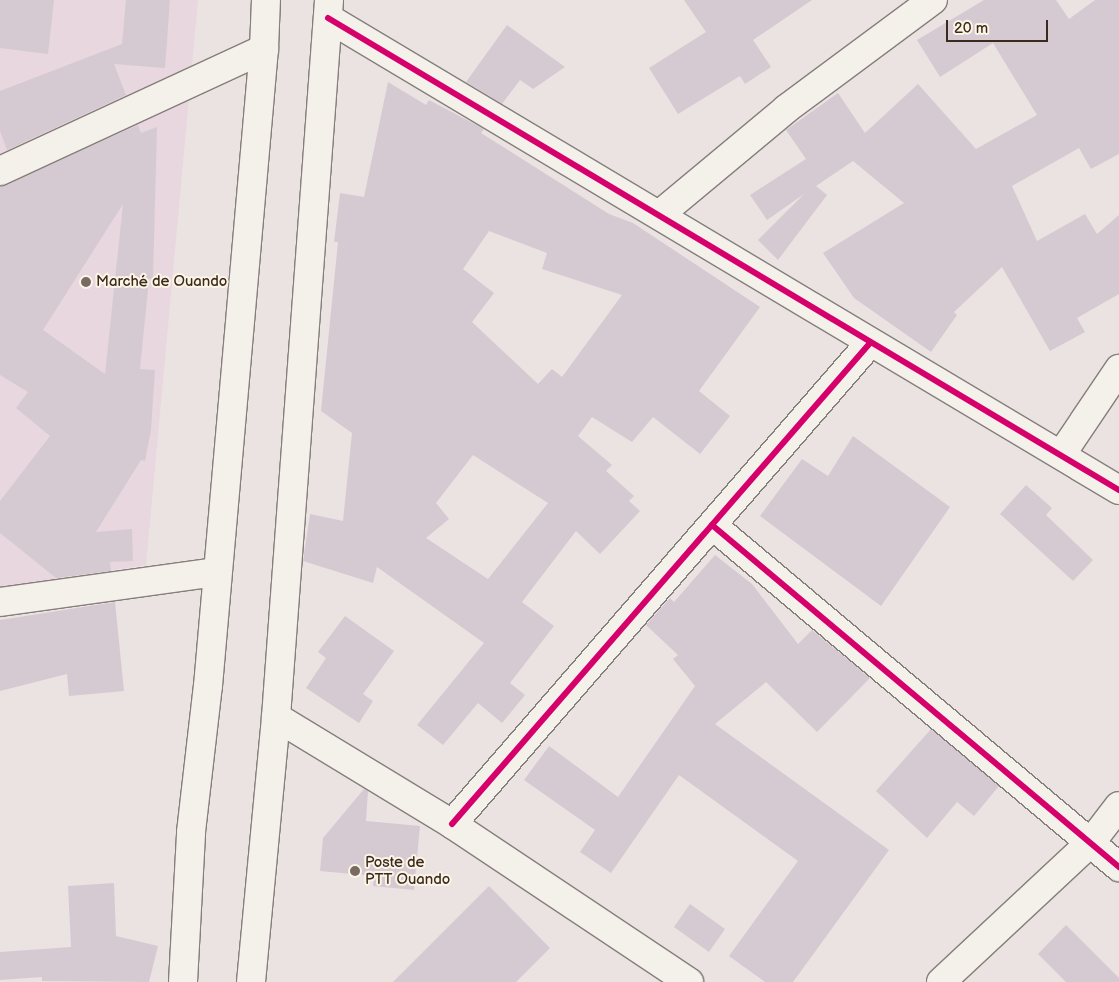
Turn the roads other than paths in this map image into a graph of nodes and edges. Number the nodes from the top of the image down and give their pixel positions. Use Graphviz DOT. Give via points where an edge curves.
graph roads {
  1 [pos="266,0"];
  2 [pos="933,0"];
  3 [pos="328,9"];
  4 [pos="264,49"];
  5 [pos="0,171"];
  6 [pos="659,215"];
  7 [pos="870,343"];
  8 [pos="1119,369"];
  9 [pos="1061,455"];
  10 [pos="1119,490"];
  11 [pos="712,526"];
  12 [pos="216,572"];
  13 [pos="0,602"];
  14 [pos="276,717"];
  15 [pos="1119,806"];
  16 [pos="452,824"];
  17 [pos="1092,841"];
  18 [pos="1119,866"];
  19 [pos="183,982"];
  20 [pos="251,982"];
  21 [pos="690,982"];
  22 [pos="941,982"];
  1 -- 4 [label="main road"];
  2 -- 6 [label="main road" via="786,109"];
  3 -- 6 [label="main road"];
  3 -- 14 [label="main road"];
  4 -- 5 [label="main road"];
  4 -- 12 [label="main road"];
  6 -- 7 [label="main road"];
  7 -- 9 [label="main road"];
  7 -- 11 [label="main road"];
  8 -- 9 [label="main road"];
  9 -- 10 [label="main road"];
  11 -- 16 [label="main road"];
  11 -- 17 [label="main road"];
  12 -- 13 [label="main road"];
  12 -- 19 [label="main road" via="208,686 191,832"];
  14 -- 16 [label="main road"];
  14 -- 20 [label="main road"];
  15 -- 17 [label="main road"];
  16 -- 21 [label="main road"];
  17 -- 18 [label="main road"];
  17 -- 22 [label="main road"];
}
